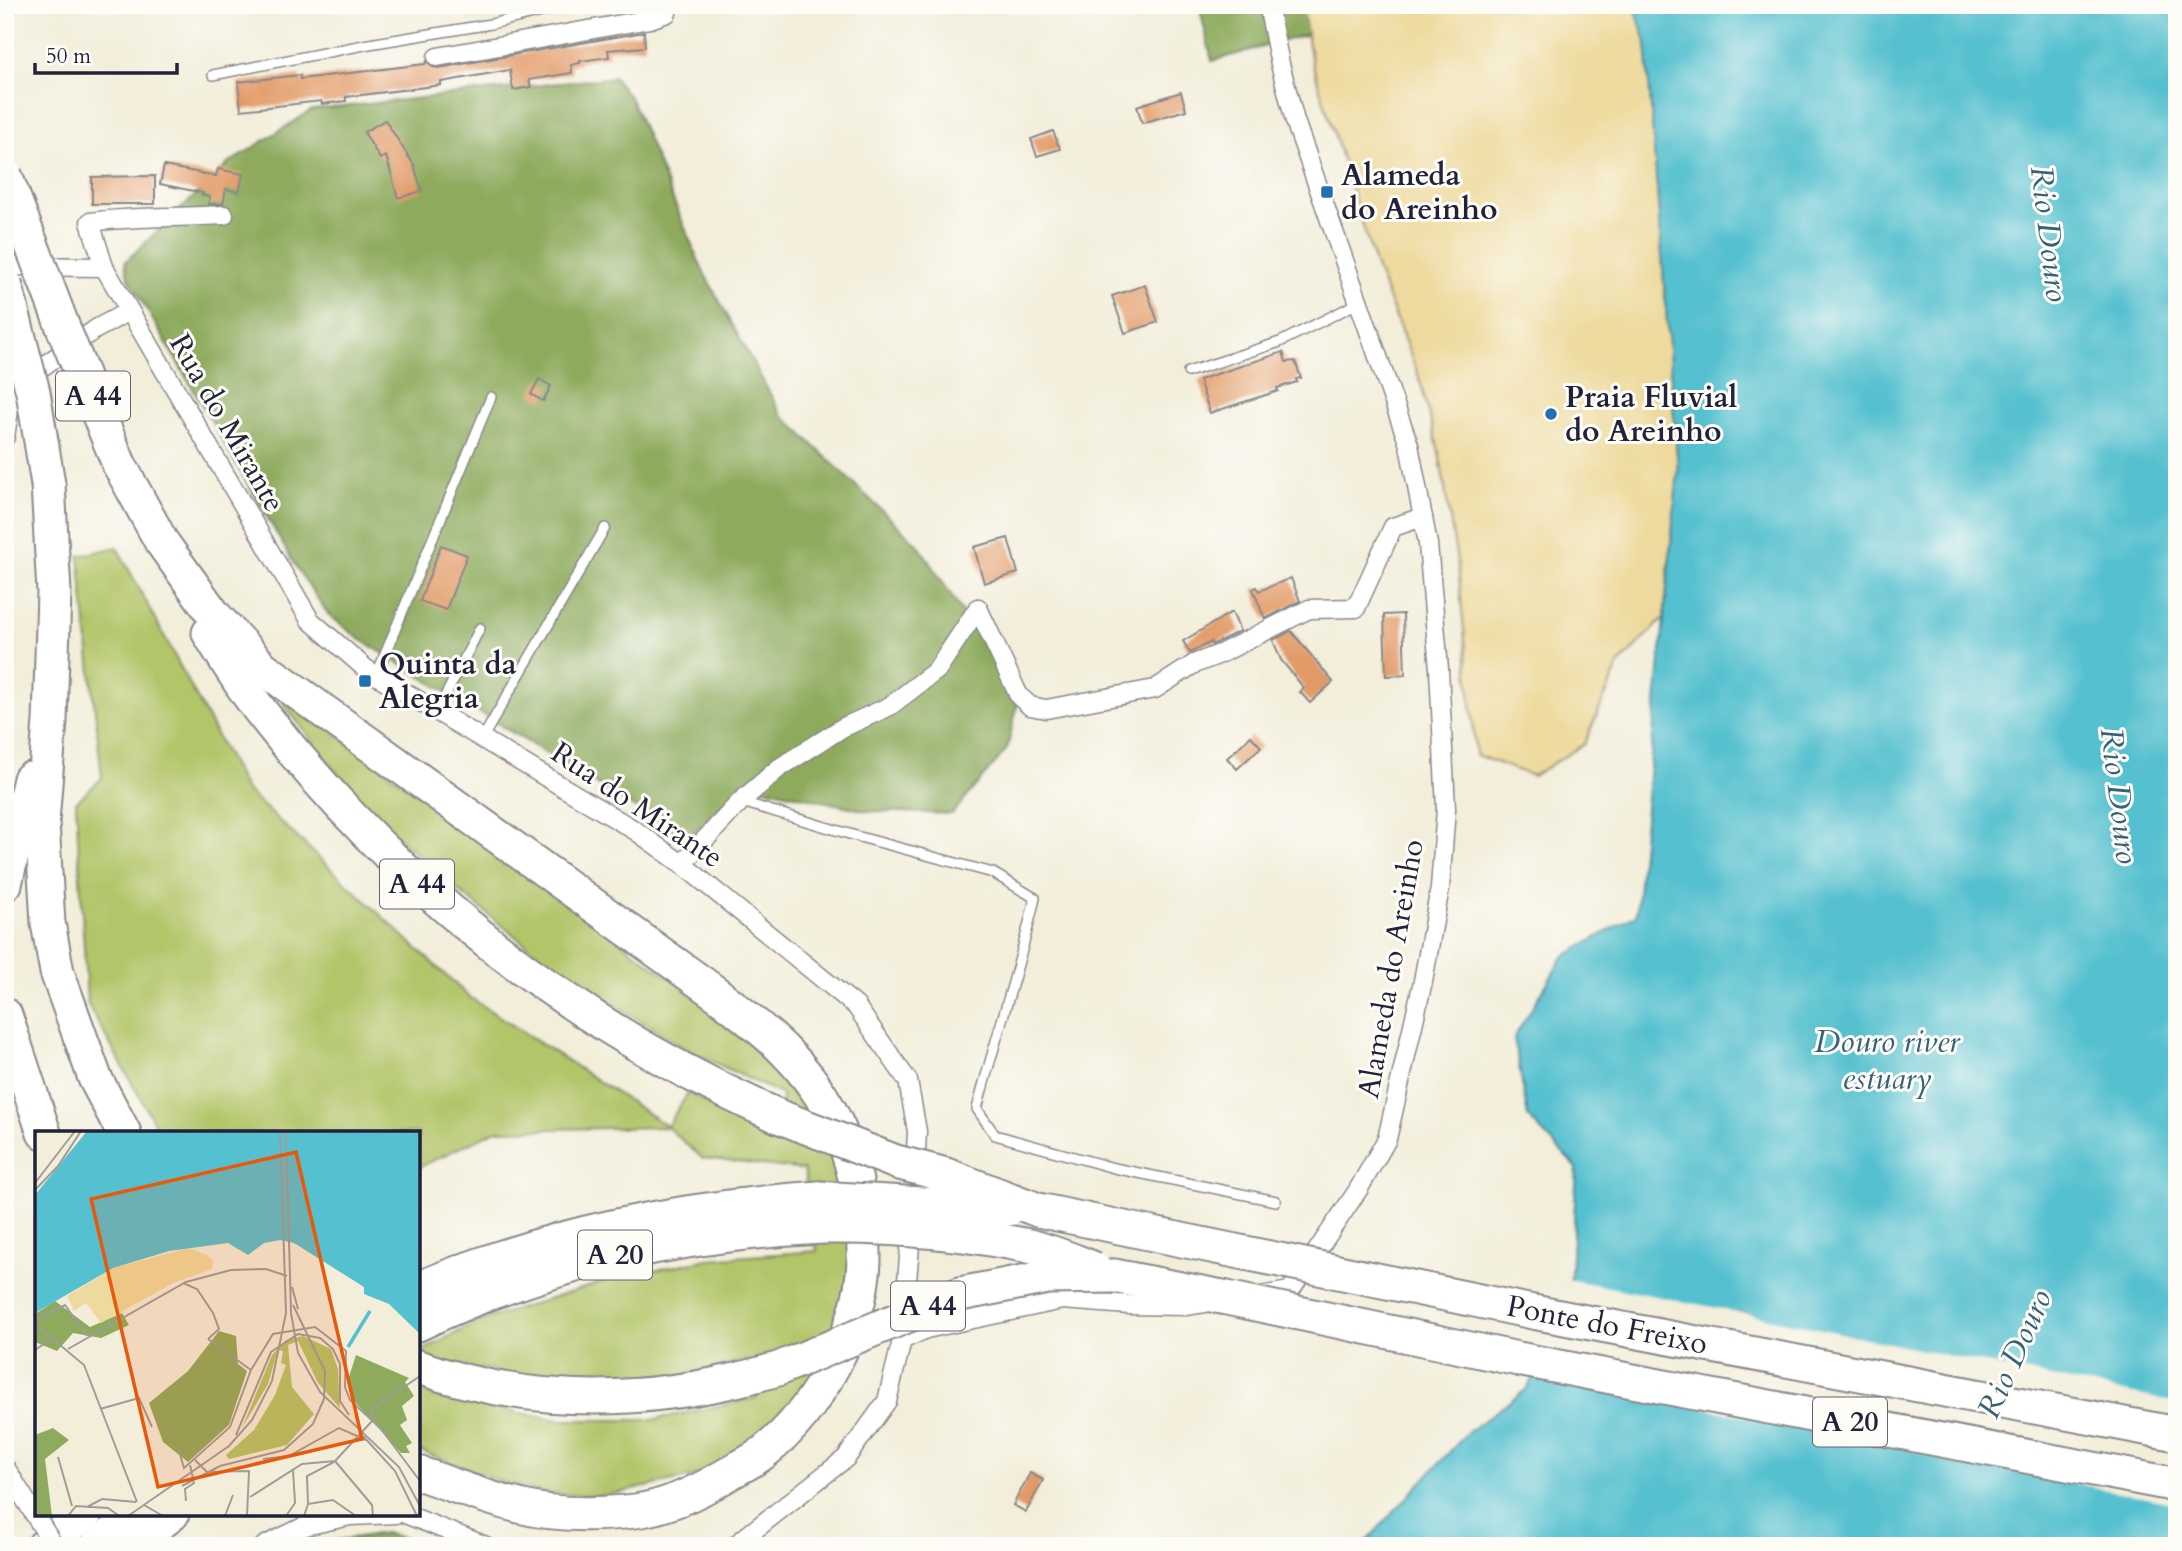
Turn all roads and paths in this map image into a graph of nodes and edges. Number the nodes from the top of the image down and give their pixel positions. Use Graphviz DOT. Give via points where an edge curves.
graph roads {
  1 [pos="571,5"];
  2 [pos="1268,5"];
  3 [pos="668,9"];
  4 [pos="437,57"];
  5 [pos="213,75"];
  6 [pos="5,175"];
  7 [pos="223,215"];
  8 [pos="5,266"];
  9 [pos="104,267"];
  10 [pos="5,284"];
  11 [pos="1358,303"];
  12 [pos="129,311"];
  13 [pos="1188,372"];
  14 [pos="491,397"];
  15 [pos="5,436"];
  16 [pos="1423,517"];
  17 [pos="605,528"];
  18 [pos="161,541"];
  19 [pos="480,628"];
  20 [pos="376,676"];
  21 [pos="437,712"];
  22 [pos="50,721"];
  23 [pos="482,739"];
  24 [pos="741,801"];
  25 [pos="682,864"];
  26 [pos="5,884"];
  27 [pos="5,1014"];
  28 [pos="43,1131"];
  29 [pos="123,1131"];
  30 [pos="1276,1201"];
  31 [pos="1038,1210"];
  32 [pos="820,1213"];
  33 [pos="1114,1276"];
  34 [pos="420,1288"];
  35 [pos="420,1323"];
  36 [pos="902,1340"];
  37 [pos="434,1372"];
  38 [pos="2177,1434"];
  39 [pos="5,1467"];
  40 [pos="420,1474"];
  41 [pos="2177,1485"];
  42 [pos="35,1515"];
  43 [pos="35,1516"];
  44 [pos="52,1516"];
  45 [pos="82,1516"];
  46 [pos="134,1516"];
  47 [pos="169,1516"];
  48 [pos="350,1516"];
  49 [pos="410,1516"];
  50 [pos="21,1546"];
  51 [pos="44,1546"];
  52 [pos="54,1546"];
  53 [pos="97,1546"];
  54 [pos="130,1546"];
  55 [pos="264,1546"];
  56 [pos="486,1546"];
  57 [pos="734,1546"];
  1 -- 5 [label="lane"];
  2 -- 11 [label="street, Alameda do Areinho" via="1295,121"];
  3 -- 4 [label="street" via="615,26"];
  6 -- 18 [label="highway, A 44, bridge" via="119,464"];
  7 -- 9 [label="street, Rua do Mirante" via="90,222"];
  8 -- 9 [label="street"];
  9 -- 12 [label="street, Rua do Mirante"];
  10 -- 22 [label="highway, A 44, bridge" via="33,392 48,484 54,593"];
  11 -- 13 [label="lane" via="1280,342"];
  11 -- 16 [label="street, Alameda do Areinho" via="1409,445"];
  12 -- 15 [label="street" via="22,381 9,410"];
  12 -- 20 [label="street, Rua do Mirante" via="310,621"];
  14 -- 20 [label="lane"];
  16 -- 24 [label="street" via="1393,527 1356,608 1309,610 1194,664 1155,689 1046,709 1030,706 1019,696 978,608 937,670 890,706 842,728 779,768"];
  16 -- 36 [label="street, Alameda do Areinho" via="1439,669 1446,808 1440,888 1387,1139 1358,1190 1290,1291 1185,1306 1062,1300 926,1329"];
  17 -- 23 [label="lane"];
  18 -- 31 [label="highway, A 44, bridge" via="175,582 260,711 326,790 415,882 462,923 566,1001 651,1053 778,1116"];
  18 -- 40 [label="highway" via="214,615 262,667 778,1042 804,1070 831,1112 853,1167 864,1261 857,1303 823,1383 802,1414 764,1452 697,1493 638,1511 579,1515 520,1506"];
  19 -- 21 [label="lane"];
  20 -- 21 [label="street, Rua do Mirante"];
  21 -- 23 [label="street, Rua do Mirante"];
  22 -- 26 [label="highway" via="26,790"];
  22 -- 29 [label="highway, A 44" via="42,822 52,947 95,1078"];
  23 -- 25 [label="street, Rua do Mirante" via="636,831"];
  24 -- 25 [label="street"];
  24 -- 30 [label="lane" via="993,873 1035,898 977,1109 995,1135 1114,1168"];
  25 -- 36 [label="street, Rua do Mirante" via="856,1006 908,1081 917,1131"];
  27 -- 28 [label="highway"];
  31 -- 32 [label="highway, A 20, bridge"];
  31 -- 38 [label="highway, Ponte do Freixo / A 20, bridge" via="1533,1312"];
  32 -- 33 [label="highway, A 20, bridge" via="878,1226 1032,1247"];
  32 -- 34 [label="highway, A 20" via="669,1214 586,1231"];
  32 -- 35 [label="highway, A 20" via="590,1259 461,1303"];
  33 -- 37 [label="highway, A 44, bridge" via="1048,1277 960,1294 778,1368 711,1387 627,1398 553,1396 475,1384"];
  33 -- 41 [label="highway, Ponte do Freixo / A 20, bridge" via="1523,1360"];
  36 -- 57 [label="street, Rua do Mirante" via="887,1401 846,1458"];
  39 -- 42 [label="street, bridge"];
  43 -- 52 [label="street, bridge"];
  44 -- 50 [label="highway"];
  45 -- 51 [label="highway"];
  46 -- 53 [label="highway"];
  47 -- 54 [label="highway"];
  48 -- 55 [label="street" via="305,1526"];
  49 -- 56 [label="street"];
}
